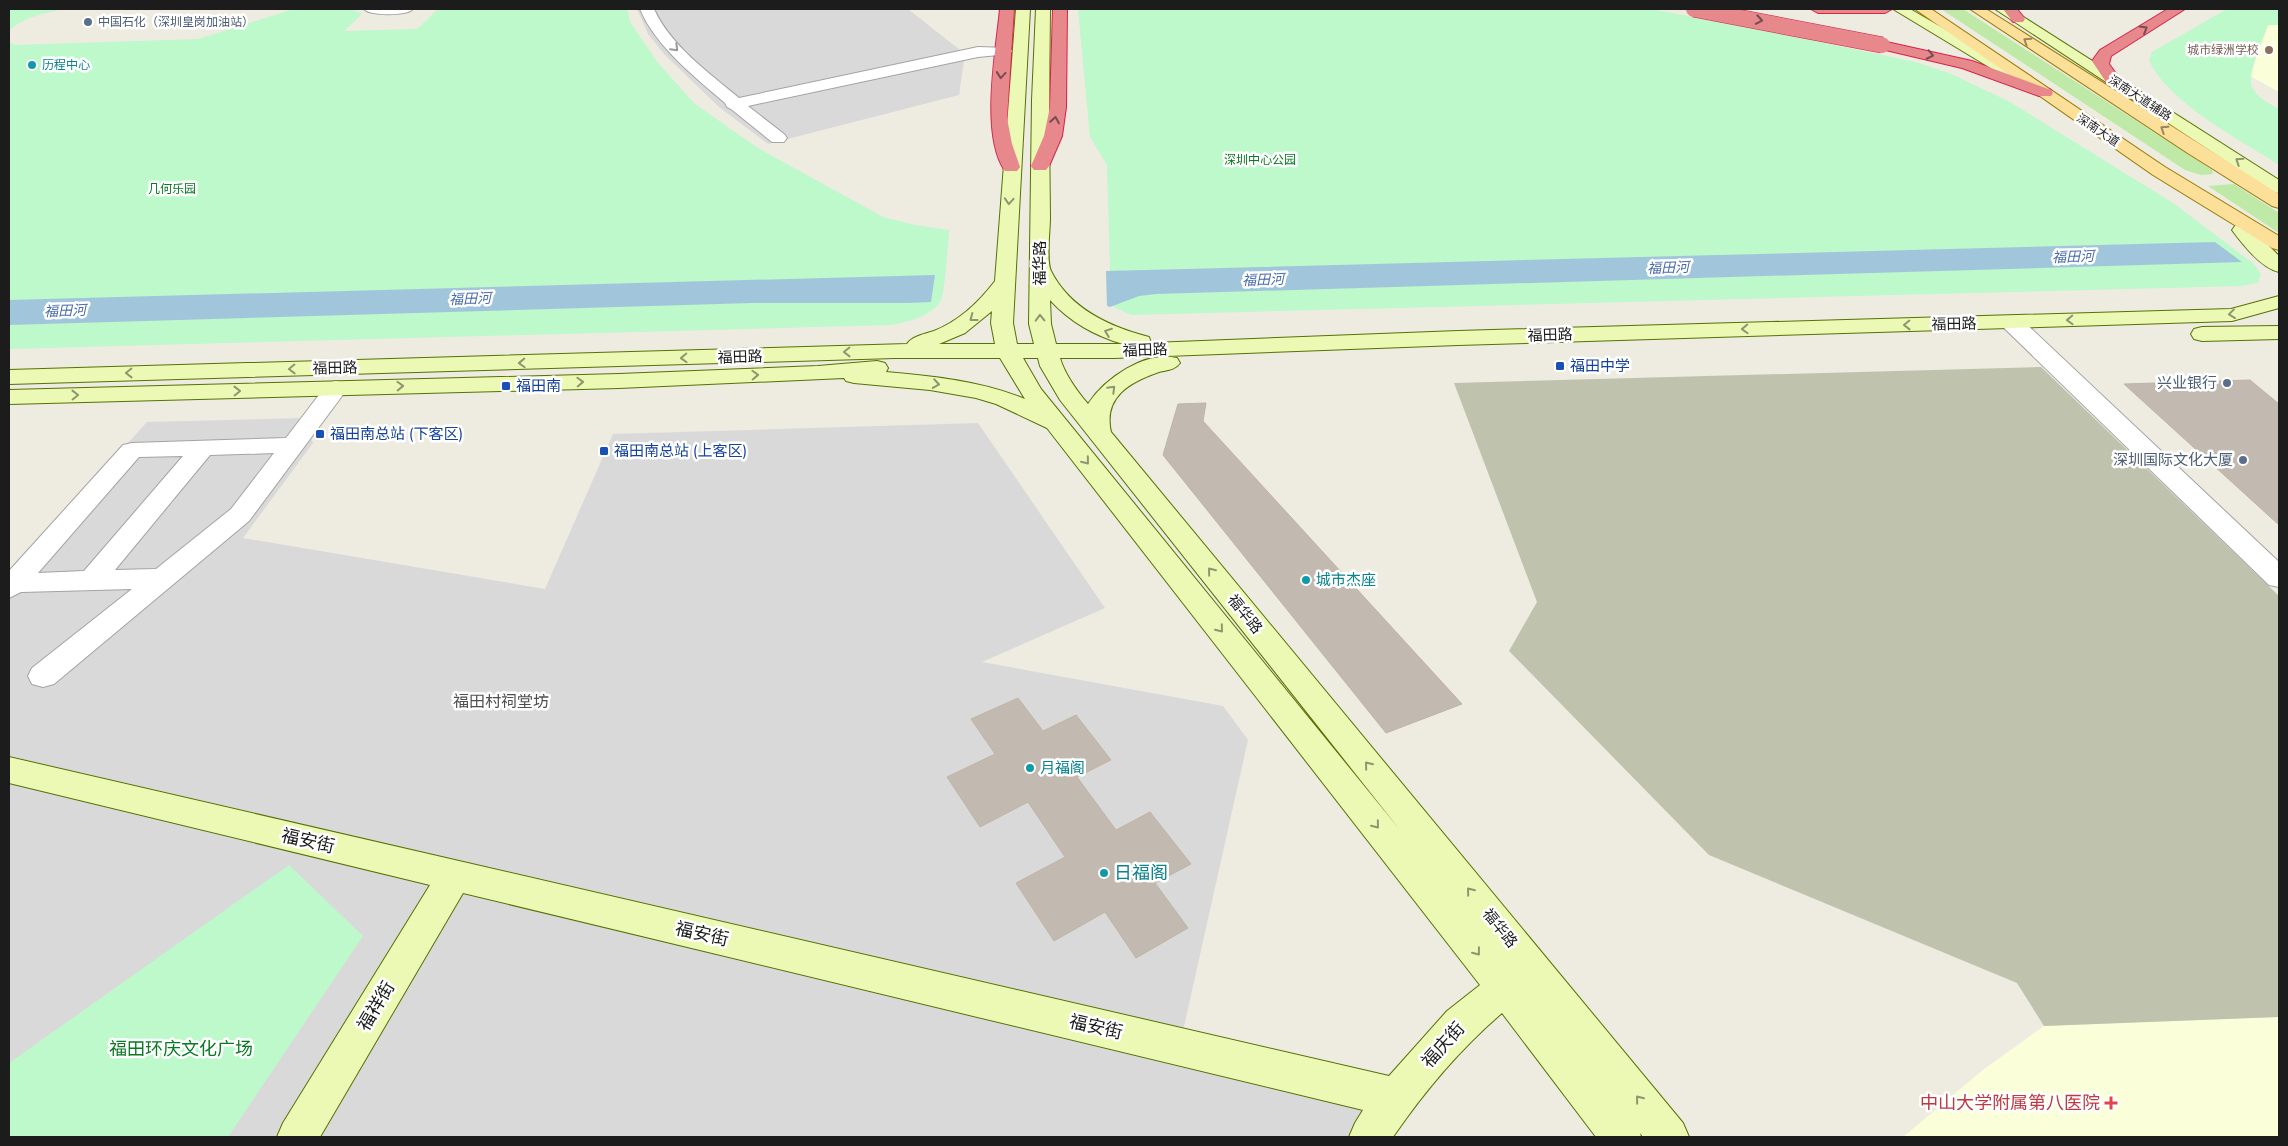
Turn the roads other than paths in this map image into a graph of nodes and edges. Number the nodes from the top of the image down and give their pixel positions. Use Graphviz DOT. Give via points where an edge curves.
graph roads {
  1 [pos="371,9"];
  2 [pos="406,9"];
  3 [pos="646,9"];
  4 [pos="1008,9"];
  5 [pos="1023,9"];
  6 [pos="1043,9"];
  7 [pos="1060,9"];
  8 [pos="1694,9"];
  9 [pos="1818,9"];
  10 [pos="1885,9"];
  11 [pos="1900,9"];
  12 [pos="1922,9"];
  13 [pos="1978,9"];
  14 [pos="2002,9"];
  15 [pos="2178,9"];
  16 [pos="2014,14"];
  17 [pos="1004,51"];
  18 [pos="2114,82"];
  19 [pos="2044,93"];
  20 [pos="733,104"];
  21 [pos="2089,123"];
  22 [pos="778,138"];
  23 [pos="2192,148"];
  24 [pos="1040,166"];
  25 [pos="1011,167"];
  26 [pos="2279,188"];
  27 [pos="2279,202"];
  28 [pos="2214,205"];
  29 [pos="2242,230"];
  30 [pos="2279,244"];
  31 [pos="2279,256"];
  32 [pos="2279,266"];
  33 [pos="1040,269"];
  34 [pos="1005,281"];
  35 [pos="2279,302"];
  36 [pos="2019,330"];
  37 [pos="2279,333"];
  38 [pos="1190,348"];
  39 [pos="895,351"];
  40 [pos="1011,358"];
  41 [pos="1048,358"];
  42 [pos="1168,363"];
  43 [pos="818,373"];
  44 [pos="53,375"];
  45 [pos="9,377"];
  46 [pos="336,388"];
  47 [pos="32,396"];
  48 [pos="9,397"];
  49 [pos="9,418"];
  50 [pos="1062,430"];
  51 [pos="1099,433"];
  52 [pos="294,445"];
  53 [pos="203,448"];
  54 [pos="164,578"];
  55 [pos="2279,578"];
  56 [pos="92,580"];
  57 [pos="11,585"];
  58 [pos="43,676"];
  59 [pos="9,770"];
  60 [pos="454,875"];
  61 [pos="1521,980"];
  62 [pos="1396,1098"];
  63 [pos="297,1137"];
  64 [pos="1369,1137"];
  65 [pos="1621,1137"];
  66 [pos="1669,1137"];
  1 -- 2 [label="street"];
  3 -- 20 [label="street, one-way" via="667,40"];
  4 -- 17 [label="highway"];
  5 -- 25 [label="main road, 福华路"];
  6 -- 24 [label="main road, 福华路"];
  24 -- 7 [label="highway, one-way" via="1053,136 1058,108"];
  8 -- 19 [label="highway, one-way, bridge" via="1967,64"];
  9 -- 10 [label="highway"];
  11 -- 19 [label="main road"];
  12 -- 19 [label="main road, 深南大道"];
  23 -- 13 [label="main road, one-way"];
  14 -- 16 [label="main road, 深南大道辅路"];
  18 -- 15 [label="highway, one-way" via="2100,61 2105,53"];
  16 -- 18 [label="main road, 深南大道辅路"];
  17 -- 20 [label="street" via="978,52"];
  17 -- 25 [label="highway, one-way" via="998,118"];
  26 -- 18 [label="main road, 深南大道辅路, one-way"];
  19 -- 21 [label="main road, 深南大道"];
  20 -- 22 [label="street"];
  21 -- 23 [label="main road" via="2137,143 2196,179 2211,181 2224,177"];
  21 -- 28 [label="main road, 深南大道"];
  23 -- 27 [label="main road"];
  24 -- 33 [label="main road, 福华路"];
  25 -- 34 [label="main road, 福华路, one-way"];
  28 -- 29 [label="main road"];
  28 -- 30 [label="main road, 深南大道"];
  29 -- 31 [label="main road"];
  29 -- 32 [label="main road"];
  38 -- 33 [label="main road, one-way" via="1151,345 1104,331 1065,305"];
  41 -- 33 [label="main road, 福华路, one-way" via="1040,324"];
  34 -- 39 [label="main road, one-way" via="978,315 959,328"];
  34 -- 40 [label="main road, 福华路" via="1002,322"];
  35 -- 36 [label="main road, 福田路, one-way" via="2232,315"];
  36 -- 37 [label="main road, 福田路"];
  36 -- 38 [label="main road, 福田路, one-way" via="1458,338"];
  36 -- 42 [label="main road, 福田路"];
  36 -- 55 [label="street"];
  38 -- 41 [label="main road, 福田路"];
  39 -- 40 [label="main road, 福田路"];
  39 -- 44 [label="main road, 福田路, one-way"];
  40 -- 41 [label="main road, 福田路"];
  40 -- 43 [label="main road, 福田路" via="980,365"];
  40 -- 50 [label="main road, 福华路" via="1033,394"];
  41 -- 42 [label="main road, 福田路"];
  41 -- 51 [label="main road, 福华路" via="1068,395"];
  51 -- 42 [label="main road, one-way" via="1096,421 1099,408 1112,389 1138,371"];
  46 -- 43 [label="main road, 福田路, one-way"];
  43 -- 50 [label="main road, one-way" via="972,391 1012,402 1035,412"];
  44 -- 45 [label="main road, 福田路"];
  44 -- 47 [label="main road"];
  47 -- 46 [label="main road, 福田路, one-way"];
  46 -- 52 [label="street"];
  47 -- 48 [label="main road, 福田路"];
  47 -- 49 [label="main road"];
  50 -- 61 [label="main road, 福华路, one-way"];
  61 -- 51 [label="main road, 福华路, one-way"];
  52 -- 53 [label="street"];
  52 -- 54 [label="street" via="240,516"];
  53 -- 56 [label="street"];
  53 -- 57 [label="street" via="132,450"];
  54 -- 56 [label="street"];
  54 -- 58 [label="street"];
  56 -- 57 [label="street"];
  59 -- 60 [label="main road, 福安街"];
  60 -- 62 [label="main road, 福安街"];
  60 -- 63 [label="main road, 福祥街"];
  61 -- 62 [label="main road, 福庆街" via="1475,1010"];
  61 -- 65 [label="main road, 福华路"];
  66 -- 61 [label="main road, 福华路, one-way"];
  62 -- 64 [label="main road, 福庆街"];
}
